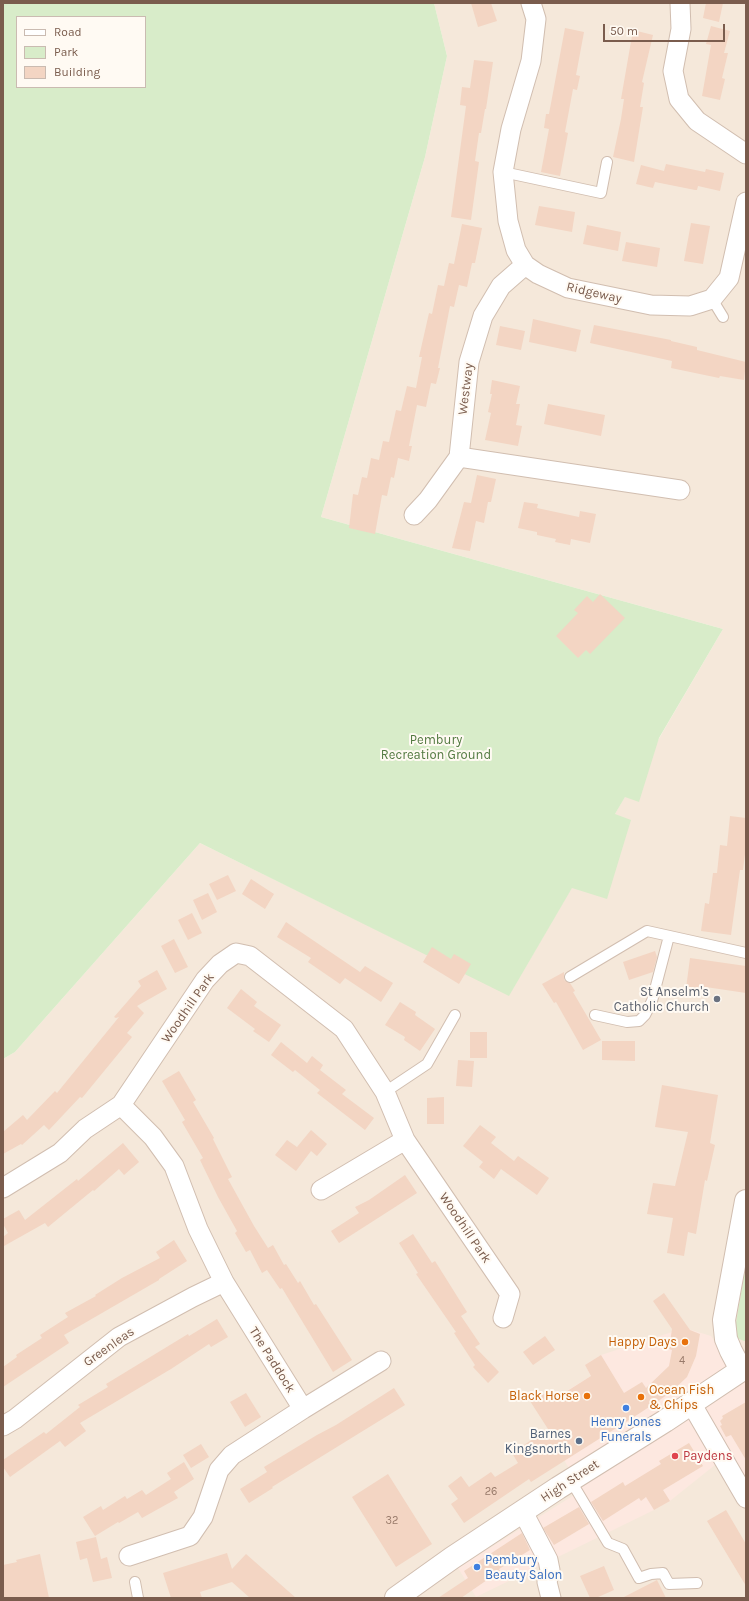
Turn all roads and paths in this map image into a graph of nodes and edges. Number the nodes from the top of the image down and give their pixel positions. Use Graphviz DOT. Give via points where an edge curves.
graph roads {
  1 [pos="531,3"];
  2 [pos="680,3"];
  3 [pos="746,154"];
  4 [pos="607,162"];
  5 [pos="503,172"];
  6 [pos="746,202"];
  7 [pos="525,265"];
  8 [pos="712,299"];
  9 [pos="723,317"];
  10 [pos="459,457"];
  11 [pos="680,490"];
  12 [pos="414,515"];
  13 [pos="669,936"];
  14 [pos="746,953"];
  15 [pos="570,977"];
  16 [pos="455,1015"];
  17 [pos="595,1015"];
  18 [pos="386,1092"];
  19 [pos="121,1105"];
  20 [pos="406,1140"];
  21 [pos="3,1188"];
  22 [pos="321,1190"];
  23 [pos="746,1201"];
  24 [pos="224,1282"];
  25 [pos="503,1318"];
  26 [pos="381,1361"];
  27 [pos="744,1368"];
  28 [pos="691,1403"];
  29 [pos="303,1409"];
  30 [pos="3,1426"];
  31 [pos="571,1480"];
  32 [pos="746,1498"];
  33 [pos="523,1512"];
  34 [pos="129,1556"];
  35 [pos="135,1582"];
  36 [pos="697,1583"];
  37 [pos="138,1598"];
  38 [pos="396,1598"];
  39 [pos="551,1598"];
  1 -- 5 [label="street, Ridgeway" via="536,19 531,61 511,129"];
  2 -- 3 [label="street" via="681,29 673,71 679,99 697,121"];
  4 -- 5 [label="lane" via="601,193"];
  5 -- 7 [label="street, Ridgeway" via="508,221 516,250"];
  6 -- 8 [label="street" via="729,278"];
  7 -- 8 [label="street, Ridgeway" via="568,288 651,306 690,306"];
  7 -- 10 [label="street, Westway" via="501,286 483,316 469,362"];
  8 -- 9 [label="lane"];
  10 -- 11 [label="street"];
  10 -- 12 [label="street, Westway"];
  13 -- 14 [label="lane"];
  13 -- 15 [label="lane" via="647,931"];
  13 -- 17 [label="lane" via="652,1001 645,1015 639,1021 627,1022"];
  16 -- 18 [label="lane" via="427,1064"];
  18 -- 19 [label="street, Woodhill Park" via="344,1029 250,956 236,953 220,964 206,980"];
  18 -- 20 [label="street, Woodhill Park"];
  19 -- 21 [label="street, Woodhill Park" via="85,1129 60,1153"];
  19 -- 24 [label="street, The Paddock" via="153,1138 174,1166 198,1229"];
  20 -- 22 [label="street"];
  20 -- 25 [label="street, Woodhill Park" via="510,1294"];
  23 -- 27 [label="street" via="724,1320 726,1339 731,1351"];
  24 -- 29 [label="street, The Paddock"];
  24 -- 30 [label="street, Greenleas" via="119,1337"];
  26 -- 29 [label="street"];
  27 -- 28 [label="street, High Street"];
  28 -- 31 [label="street, High Street"];
  28 -- 32 [label="street"];
  29 -- 34 [label="street" via="232,1454 218,1470 203,1517 190,1536"];
  31 -- 33 [label="street, High Street"];
  31 -- 36 [label="lane" via="608,1543 622,1549 639,1578 664,1573 669,1584"];
  33 -- 38 [label="street, High Street"];
  33 -- 39 [label="street" via="548,1560 550,1570 547,1582"];
  35 -- 37 [label="lane"];
}
